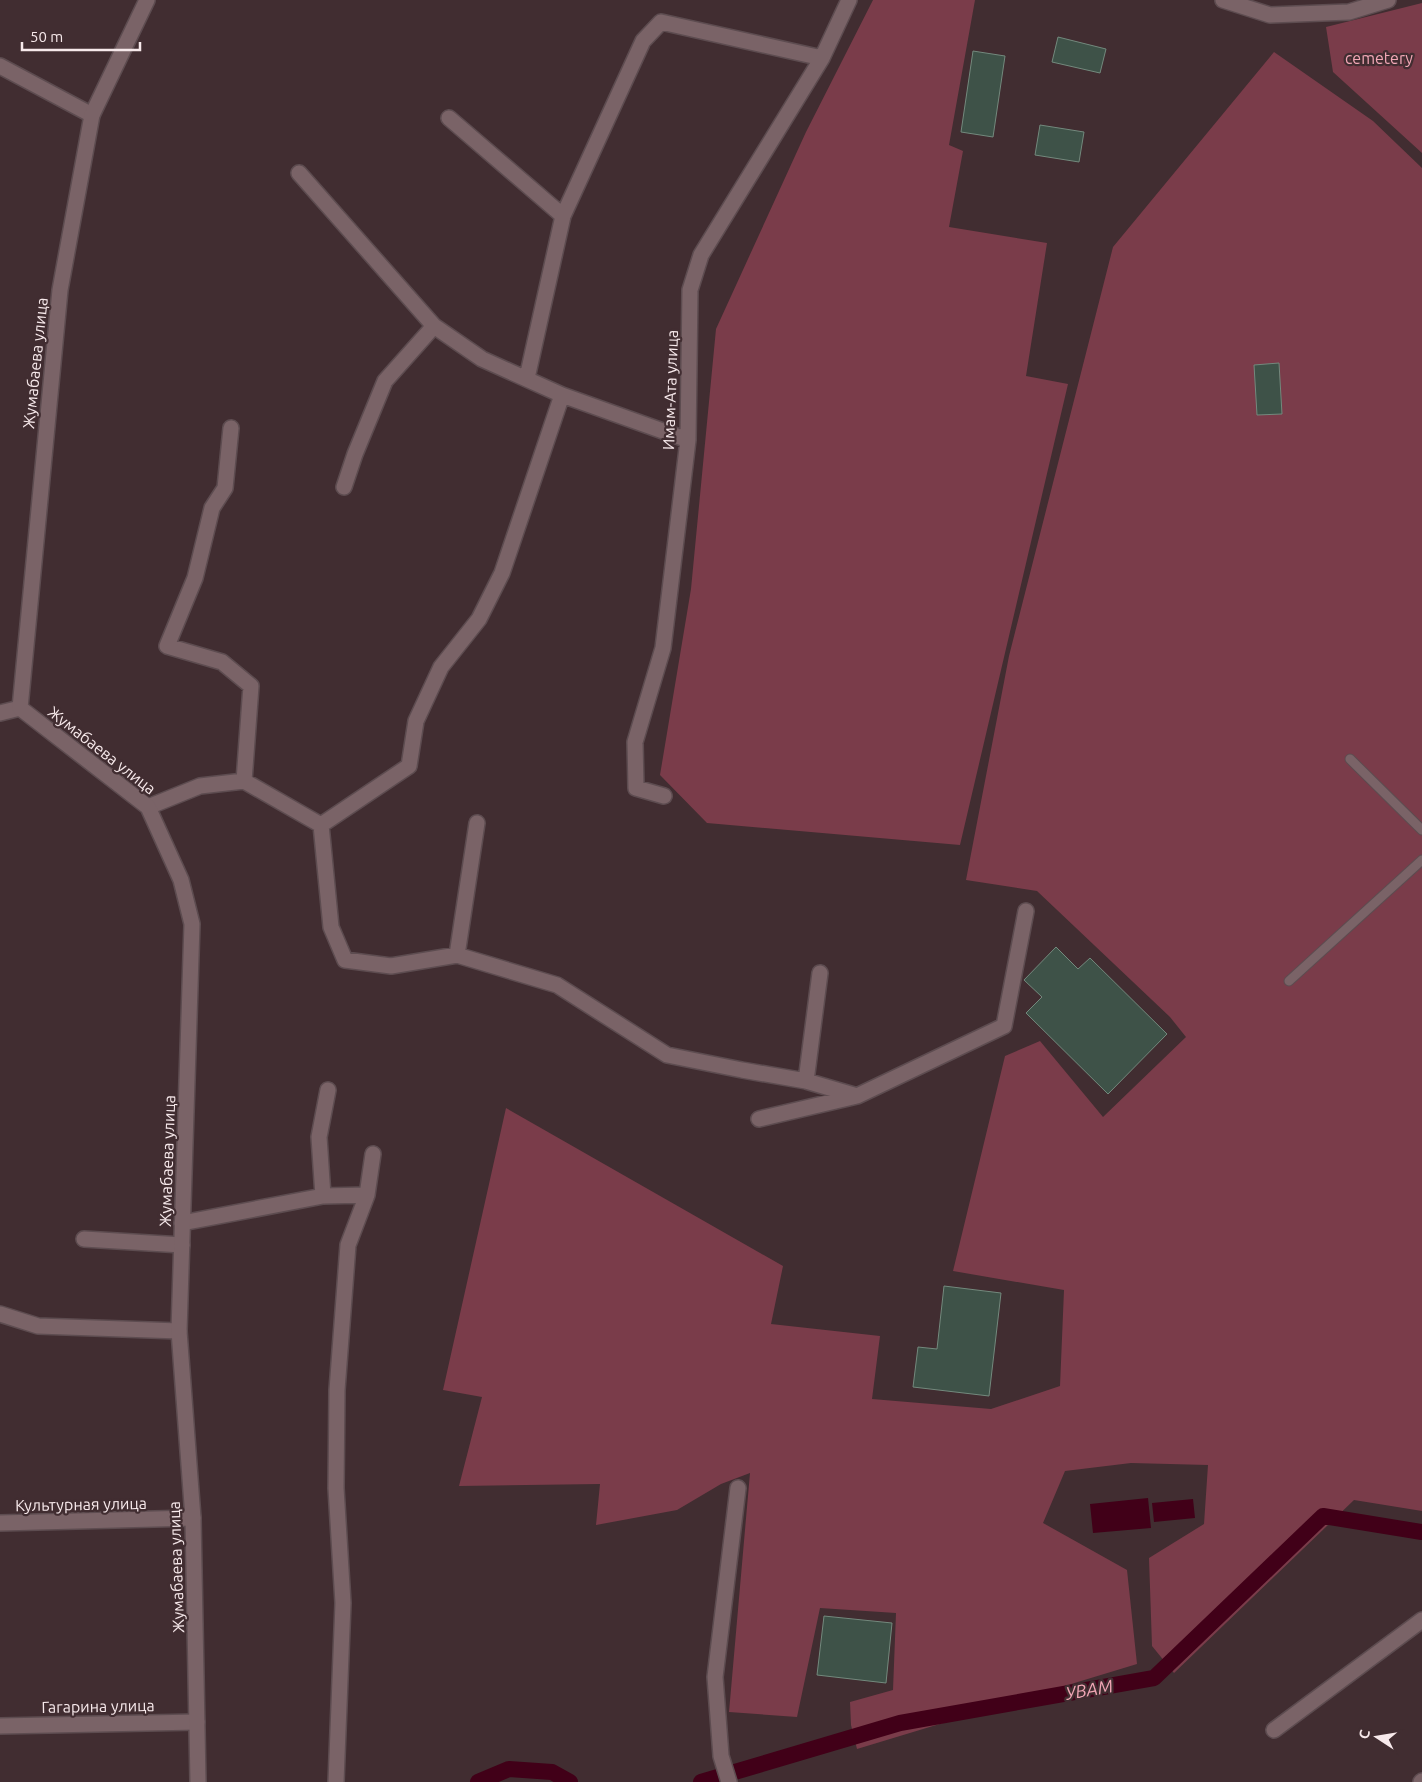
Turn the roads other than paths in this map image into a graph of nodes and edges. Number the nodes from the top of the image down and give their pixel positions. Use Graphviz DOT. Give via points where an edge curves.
graph roads {
  1 [pos="147,0"];
  2 [pos="849,0"];
  3 [pos="1222,0"];
  4 [pos="1388,0"];
  5 [pos="822,58"];
  6 [pos="0,66"];
  7 [pos="92,115"];
  8 [pos="448,118"];
  9 [pos="299,173"];
  10 [pos="563,216"];
  11 [pos="434,326"];
  12 [pos="528,378"];
  13 [pos="562,395"];
  14 [pos="231,428"];
  15 [pos="688,440"];
  16 [pos="344,486"];
  17 [pos="20,708"];
  18 [pos="0,713"];
  19 [pos="1350,759"];
  20 [pos="244,781"];
  21 [pos="664,796"];
  22 [pos="148,807"];
  23 [pos="476,823"];
  24 [pos="321,825"];
  25 [pos="1422,830"];
  26 [pos="1422,860"];
  27 [pos="1026,911"];
  28 [pos="457,955"];
  29 [pos="820,974"];
  30 [pos="1289,981"];
  31 [pos="806,1081"];
  32 [pos="328,1090"];
  33 [pos="857,1096"];
  34 [pos="759,1119"];
  35 [pos="373,1154"];
  36 [pos="367,1195"];
  37 [pos="323,1196"];
  38 [pos="182,1223"];
  39 [pos="84,1239"];
  40 [pos="182,1245"];
  41 [pos="0,1314"];
  42 [pos="179,1331"];
  43 [pos="738,1488"];
  44 [pos="193,1518"];
  45 [pos="0,1523"];
  46 [pos="1422,1620"];
  47 [pos="197,1722"];
  48 [pos="0,1726"];
  49 [pos="1274,1730"];
  50 [pos="198,1782"];
  51 [pos="336,1782"];
  52 [pos="728,1782"];
  1 -- 7 [label="street, Жумабаева улица"];
  2 -- 5 [label="street, Имам-Ата улица"];
  3 -- 4 [label="street" via="1270,15 1349,12"];
  5 -- 10 [label="street" via="661,22 643,41"];
  5 -- 15 [label="street, Имам-Ата улица" via="702,255 690,290"];
  6 -- 7 [label="street"];
  7 -- 17 [label="street, Жумабаева улица" via="60,290"];
  8 -- 10 [label="street"];
  9 -- 11 [label="street"];
  10 -- 12 [label="street"];
  11 -- 12 [label="street" via="482,358"];
  11 -- 16 [label="street" via="385,381"];
  12 -- 13 [label="street"];
  13 -- 15 [label="street"];
  13 -- 24 [label="street" via="502,572 479,619 441,667 416,721 409,766"];
  14 -- 20 [label="street" via="225,488 212,508 195,578 167,646 222,662 251,686"];
  15 -- 21 [label="street, Имам-Ата улица" via="663,648 634,742 636,788"];
  17 -- 18 [label="street"];
  17 -- 22 [label="street, Жумабаева улица"];
  19 -- 25 [label="lane"];
  20 -- 22 [label="street" via="200,786"];
  20 -- 24 [label="street"];
  22 -- 38 [label="street, Жумабаева улица" via="181,880 192,924"];
  23 -- 28 [label="street"];
  24 -- 28 [label="street" via="331,927 344,960 391,966"];
  26 -- 30 [label="lane"];
  27 -- 33 [label="street" via="1004,1026"];
  28 -- 31 [label="street" via="557,985 667,1055"];
  29 -- 31 [label="street"];
  31 -- 33 [label="street"];
  32 -- 37 [label="street" via="319,1136"];
  33 -- 34 [label="street"];
  35 -- 36 [label="street"];
  36 -- 37 [label="street"];
  36 -- 51 [label="street" via="348,1245 337,1390 336,1488 344,1603"];
  37 -- 38 [label="street"];
  38 -- 40 [label="street, Жумабаева улица"];
  39 -- 40 [label="street"];
  40 -- 42 [label="street, Жумабаева улица"];
  41 -- 42 [label="street" via="38,1326"];
  42 -- 44 [label="street, Жумабаева улица"];
  43 -- 52 [label="street" via="715,1676 721,1756"];
  44 -- 45 [label="street, Культурная улица"];
  44 -- 47 [label="street, Жумабаева улица"];
  46 -- 49 [label="street"];
  47 -- 48 [label="street, Гагарина улица"];
  47 -- 50 [label="street, Жумабаева улица"];
}
